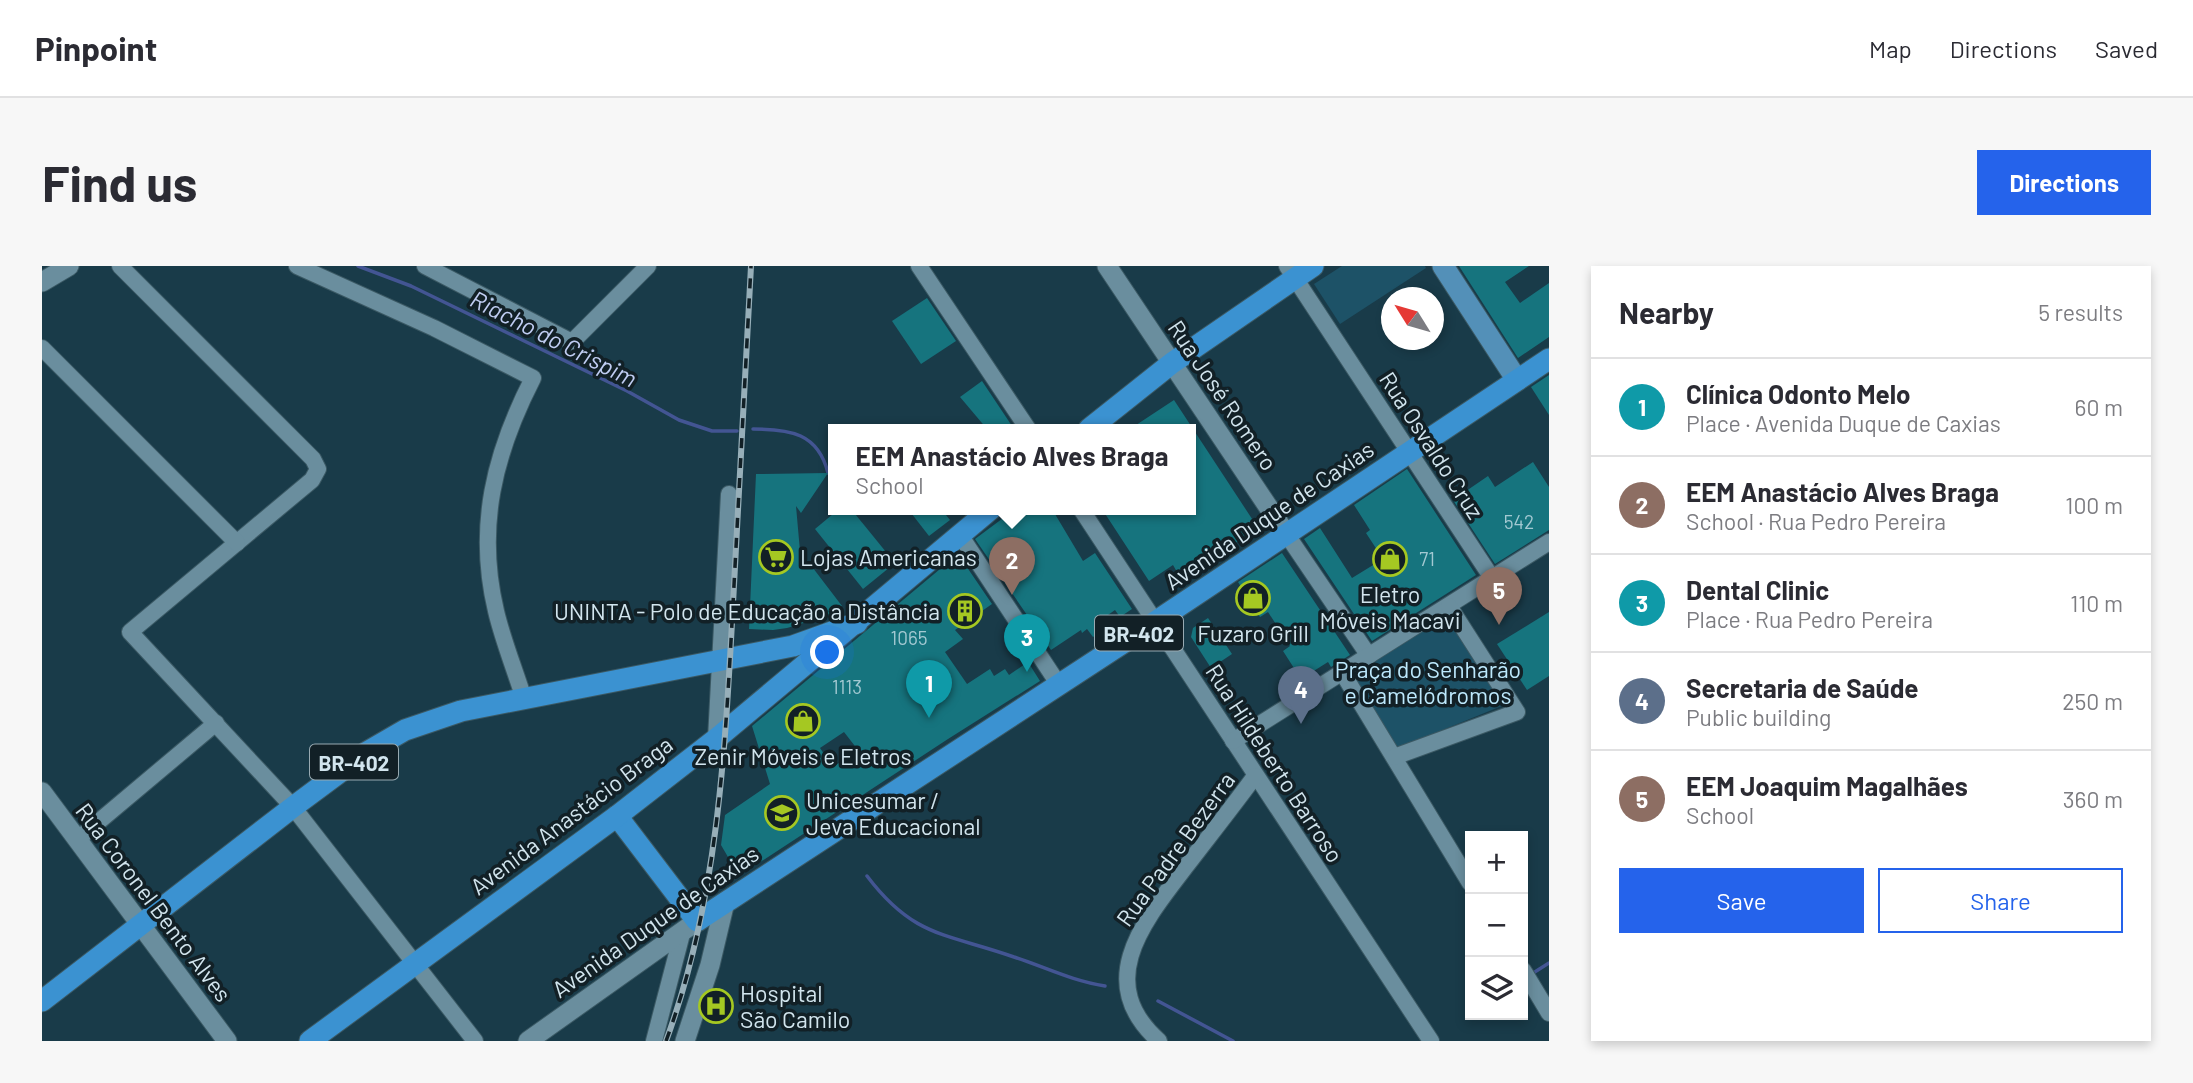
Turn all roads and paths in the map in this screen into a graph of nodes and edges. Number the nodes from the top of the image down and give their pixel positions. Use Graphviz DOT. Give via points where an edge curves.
graph roads {
  1 [pos="69,266"];
  2 [pos="120,266"];
  3 [pos="297,266"];
  4 [pos="425,266"];
  5 [pos="919,266"];
  6 [pos="1107,266"];
  7 [pos="1313,266"];
  8 [pos="1443,266"];
  9 [pos="639,269"];
  10 [pos="1291,272"];
  11 [pos="42,282"];
  12 [pos="42,348"];
  13 [pos="1549,359"];
  14 [pos="1172,362"];
  15 [pos="1517,380"];
  16 [pos="1025,424"];
  17 [pos="1095,424"];
  18 [pos="1410,453"];
  19 [pos="729,494"];
  20 [pos="984,515"];
  21 [pos="1085,515"];
  22 [pos="960,535"];
  23 [pos="1287,535"];
  24 [pos="1549,542"];
  25 [pos="237,543"];
  26 [pos="1492,578"];
  27 [pos="1449,606"];
  28 [pos="1155,622"];
  29 [pos="856,623"];
  30 [pos="1369,656"];
  31 [pos="725,660"];
  32 [pos="1342,672"];
  33 [pos="1059,685"];
  34 [pos="524,699"];
  35 [pos="216,723"];
  36 [pos="716,739"];
  37 [pos="1233,741"];
  38 [pos="1394,757"];
  39 [pos="1255,776"];
  40 [pos="42,792"];
  41 [pos="293,807"];
  42 [pos="617,816"];
  43 [pos="78,839"];
  44 [pos="1465,875"];
  45 [pos="725,902"];
  46 [pos="141,925"];
  47 [pos="690,925"];
  48 [pos="415,964"];
  49 [pos="1528,978"];
  50 [pos="42,1001"];
  51 [pos="1549,1013"];
  52 [pos="227,1041"];
  53 [pos="310,1041"];
  54 [pos="475,1041"];
  55 [pos="528,1041"];
  56 [pos="654,1041"];
  57 [pos="685,1041"];
  58 [pos="1159,1041"];
  59 [pos="1431,1041"];
  1 -- 11 [label="street"];
  2 -- 25 [label="street" via="318,469 312,480"];
  3 -- 34 [label="street" via="434,327 533,378 501,451 489,527 489,571 496,611"];
  4 -- 9 [label="street" via="572,342"];
  5 -- 16 [label="street"];
  6 -- 14 [label="street, Rua José Romero"];
  7 -- 10 [label="main road"];
  8 -- 15 [label="main road"];
  10 -- 14 [label="main road"];
  10 -- 18 [label="street, Rua Osvaldo Cruz"];
  12 -- 25 [label="street"];
  13 -- 15 [label="main road, Avenida Duque de Caxias / BR-402"];
  14 -- 17 [label="main road"];
  14 -- 23 [label="street, Rua José Romero"];
  15 -- 18 [label="main road, Avenida Duque de Caxias / BR-402"];
  18 -- 23 [label="main road, Avenida Duque de Caxias / BR-402"];
  18 -- 26 [label="street, Rua Osvaldo Cruz"];
  19 -- 31 [label="street"];
  20 -- 22 [label="main road, Avenida Anastácio Braga / BR-402"];
  21 -- 28 [label="street, Rua Hildeberto Barroso"];
  22 -- 29 [label="main road, Avenida Anastácio Braga / BR-402"];
  22 -- 33 [label="street"];
  23 -- 28 [label="main road, Avenida Duque de Caxias / BR-402"];
  23 -- 30 [label="street, Rua José Romero"];
  24 -- 26 [label="street"];
  25 -- 35 [label="street" via="130,632"];
  26 -- 27 [label="street"];
  27 -- 30 [label="street"];
  27 -- 38 [label="street" via="1517,712"];
  28 -- 33 [label="main road, Avenida Duque de Caxias / BR-402"];
  28 -- 37 [label="street, Rua Hildeberto Barroso"];
  29 -- 31 [label="main road, Avenida Anastácio Braga / BR-402" via="808,642"];
  29 -- 36 [label="main road, Avenida Anastácio Braga"];
  30 -- 32 [label="street"];
  31 -- 34 [label="main road, BR-402"];
  31 -- 36 [label="street"];
  32 -- 37 [label="street"];
  32 -- 38 [label="street"];
  33 -- 45 [label="main road, Avenida Duque de Caxias / BR-402"];
  34 -- 41 [label="main road, BR-402" via="461,711 405,730"];
  35 -- 41 [label="street"];
  35 -- 43 [label="street"];
  36 -- 42 [label="main road, Avenida Anastácio Braga"];
  37 -- 39 [label="street, Rua Hildeberto Barroso"];
  38 -- 44 [label="street"];
  39 -- 58 [label="street, Rua Padre Bezerra" via="1153,909 1130,958 1130,1002"];
  39 -- 59 [label="street, Rua Hildeberto Barroso"];
  40 -- 43 [label="street, Rua Coronel Bento Alves"];
  41 -- 46 [label="main road, BR-402"];
  41 -- 48 [label="street"];
  42 -- 47 [label="main road"];
  42 -- 48 [label="main road, Avenida Anastácio Braga"];
  43 -- 46 [label="street, Rua Coronel Bento Alves"];
  45 -- 47 [label="main road, Avenida Duque de Caxias / BR-402"];
  45 -- 57 [label="street"];
  46 -- 50 [label="main road, BR-402"];
  46 -- 52 [label="street, Rua Coronel Bento Alves"];
  47 -- 55 [label="street, Avenida Duque de Caxias"];
  47 -- 56 [label="street"];
  48 -- 53 [label="main road, Avenida Anastácio Braga"];
  48 -- 54 [label="street"];
  49 -- 51 [label="street"];
}
